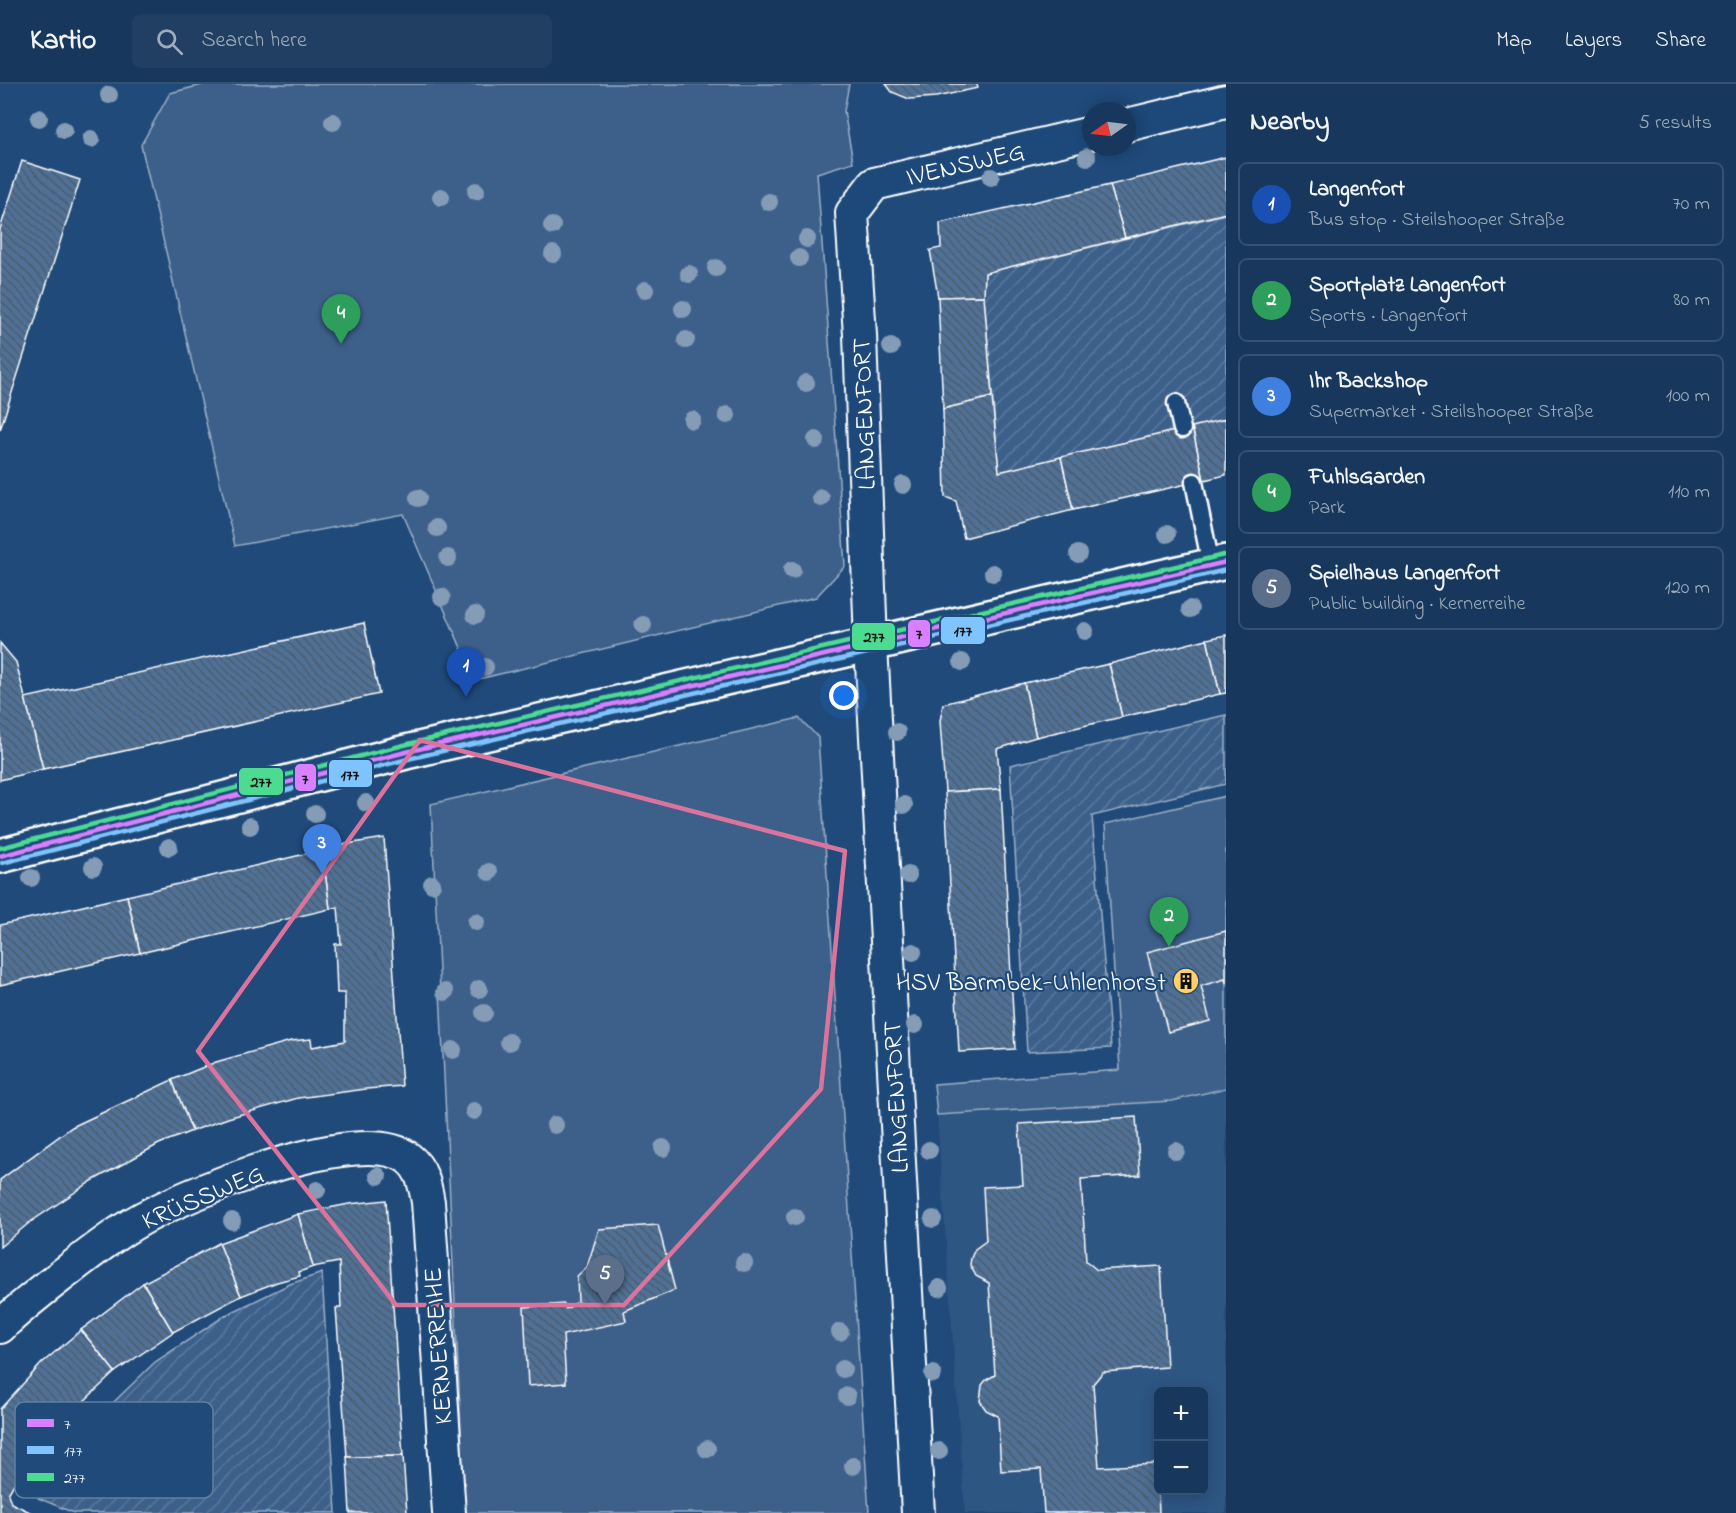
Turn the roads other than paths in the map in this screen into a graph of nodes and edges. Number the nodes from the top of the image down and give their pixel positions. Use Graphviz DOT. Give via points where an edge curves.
graph roads {
  1 [pos="1226,101"];
  2 [pos="1136,122"];
  3 [pos="1082,135"];
  4 [pos="852,213"];
  5 [pos="1176,403"];
  6 [pos="1182,429"];
  7 [pos="1194,482"];
  8 [pos="1219,563"];
  9 [pos="871,645"];
  10 [pos="0,856"];
  11 [pos="424,1180"];
  12 [pos="0,1327"];
  13 [pos="448,1513"];
  14 [pos="918,1513"];
  1 -- 2 [label="street"];
  3 -- 4 [label="street, IVENSWEG" via="874,184"];
  4 -- 9 [label="street, LANGENFORT" via="861,335"];
  5 -- 6 [label="lane"];
  7 -- 8 [label="lane"];
  8 -- 9 [label="street"];
  9 -- 10 [label="street" via="406,752"];
  9 -- 14 [label="street, LANGENFORT"];
  11 -- 12 [label="street, KRÜSSWEG" via="408,1158 378,1148 301,1158 255,1172 152,1213 122,1231"];
  11 -- 13 [label="street, KERNERREIHE"];
}
